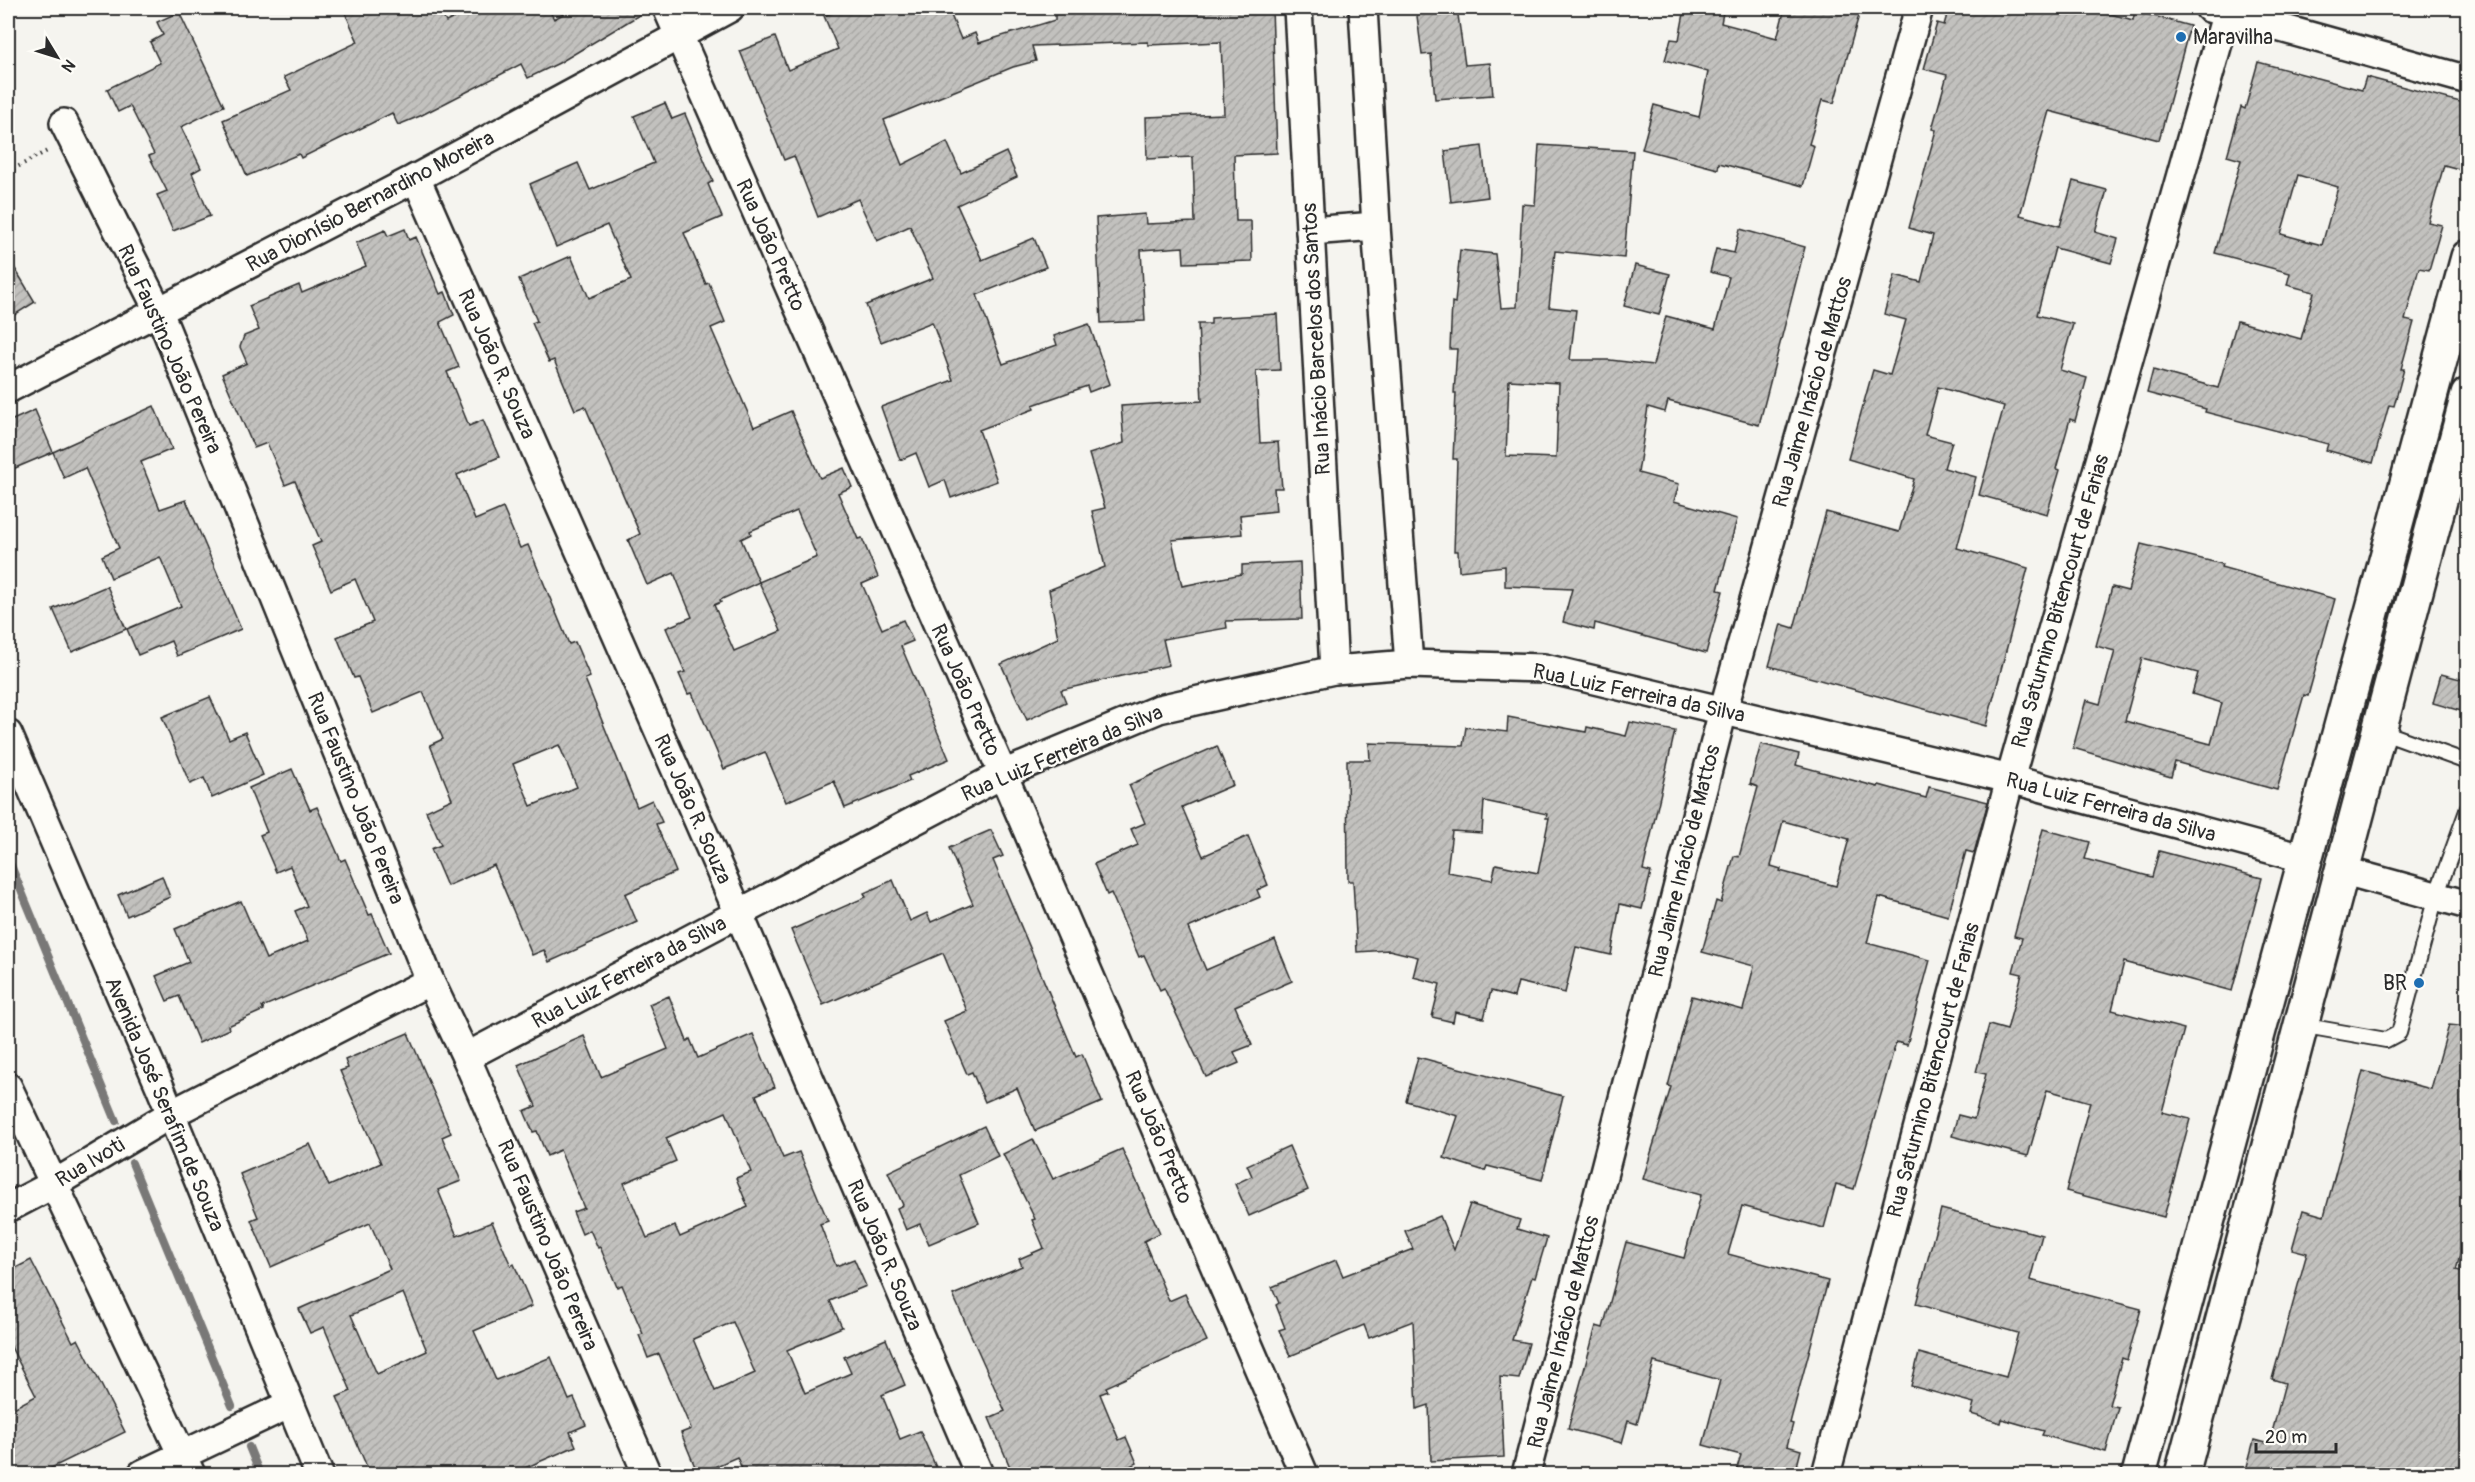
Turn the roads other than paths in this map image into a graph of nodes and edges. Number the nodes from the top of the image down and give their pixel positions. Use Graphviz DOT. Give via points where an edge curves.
graph roads {
  1 [pos="667,8"];
  2 [pos="730,8"];
  3 [pos="1298,8"];
  4 [pos="1363,8"];
  5 [pos="1919,8"];
  6 [pos="2221,9"];
  7 [pos="679,36"];
  8 [pos="2468,80"];
  9 [pos="68,131"];
  10 [pos="416,178"];
  11 [pos="1376,226"];
  12 [pos="1310,231"];
  13 [pos="2468,258"];
  14 [pos="159,312"];
  15 [pos="8,389"];
  16 [pos="2468,395"];
  17 [pos="1409,664"];
  18 [pos="1334,670"];
  19 [pos="1723,711"];
  20 [pos="2378,730"];
  21 [pos="8,734"];
  22 [pos="2468,766"];
  23 [pos="1003,774"];
  24 [pos="2010,779"];
  25 [pos="2468,808"];
  26 [pos="2306,859"];
  27 [pos="2341,870"];
  28 [pos="2436,896"];
  29 [pos="2468,904"];
  30 [pos="740,914"];
  31 [pos="430,981"];
  32 [pos="2300,1025"];
  33 [pos="466,1057"];
  34 [pos="8,1086"];
  35 [pos="171,1114"];
  36 [pos="54,1184"];
  37 [pos="8,1208"];
  38 [pos="290,1404"];
  39 [pos="186,1464"];
  40 [pos="142,1474"];
  41 [pos="319,1474"];
  42 [pos="647,1474"];
  43 [pos="979,1474"];
  44 [pos="1304,1474"];
  45 [pos="1526,1474"];
  46 [pos="1827,1474"];
  47 [pos="2139,1474"];
  48 [pos="2182,1474"];
  1 -- 7 [label="street, Rua João Pretto"];
  2 -- 7 [label="street, Rua Dionísio Bernardino Moreira"];
  3 -- 12 [label="street, Rua Inácio Barcelos dos Santos"];
  4 -- 11 [label="street"];
  5 -- 19 [label="street, Rua Jaime Inácio de Mattos"];
  6 -- 8 [label="street"];
  6 -- 24 [label="street, Rua Saturnino Bitencourt de Farias"];
  7 -- 10 [label="street, Rua Dionísio Bernardino Moreira"];
  7 -- 23 [label="street, Rua João Pretto"];
  9 -- 14 [label="street, Rua Faustino João Pereira"];
  10 -- 14 [label="street, Rua Dionísio Bernardino Moreira"];
  10 -- 30 [label="street, Rua João R. Souza"];
  11 -- 12 [label="street"];
  11 -- 17 [label="street"];
  12 -- 18 [label="street, Rua Inácio Barcelos dos Santos"];
  13 -- 26 [label="main road"];
  14 -- 15 [label="street, Rua Dionísio Bernardino Moreira"];
  14 -- 31 [label="street, Rua Faustino João Pereira"];
  16 -- 20 [label="main road"];
  17 -- 18 [label="street, Rua Luiz Ferreira da Silva"];
  17 -- 19 [label="street, Rua Luiz Ferreira da Silva" via="1544,668"];
  18 -- 23 [label="street, Rua Luiz Ferreira da Silva" via="1159,709"];
  19 -- 24 [label="street, Rua Luiz Ferreira da Silva"];
  19 -- 45 [label="street, Rua Jaime Inácio de Mattos"];
  20 -- 22 [label="lane" via="2464,761"];
  20 -- 27 [label="main road"];
  21 -- 35 [label="street, Avenida José Serafim de Souza"];
  23 -- 30 [label="street, Rua Luiz Ferreira da Silva"];
  23 -- 44 [label="street, Rua João Pretto"];
  24 -- 26 [label="street, Rua Luiz Ferreira da Silva"];
  24 -- 46 [label="street, Rua Saturnino Bitencourt de Farias"];
  25 -- 28 [label="lane"];
  26 -- 47 [label="main road"];
  27 -- 28 [label="street"];
  27 -- 32 [label="main road"];
  28 -- 29 [label="street"];
  28 -- 32 [label="lane" via="2399,1033 2385,1040"];
  30 -- 33 [label="street, Rua Luiz Ferreira da Silva"];
  30 -- 43 [label="street, Rua João R. Souza"];
  31 -- 33 [label="street, Rua Faustino João Pereira"];
  31 -- 35 [label="street"];
  32 -- 48 [label="main road"];
  33 -- 42 [label="street, Rua Faustino João Pereira"];
  34 -- 36 [label="street"];
  35 -- 36 [label="street, Rua Ivoti"];
  35 -- 38 [label="street, Avenida José Serafim de Souza"];
  36 -- 37 [label="street, Rua Ivoti"];
  36 -- 39 [label="street"];
  38 -- 39 [label="street"];
  38 -- 41 [label="street, Avenida José Serafim de Souza"];
  39 -- 40 [label="street"];
}
